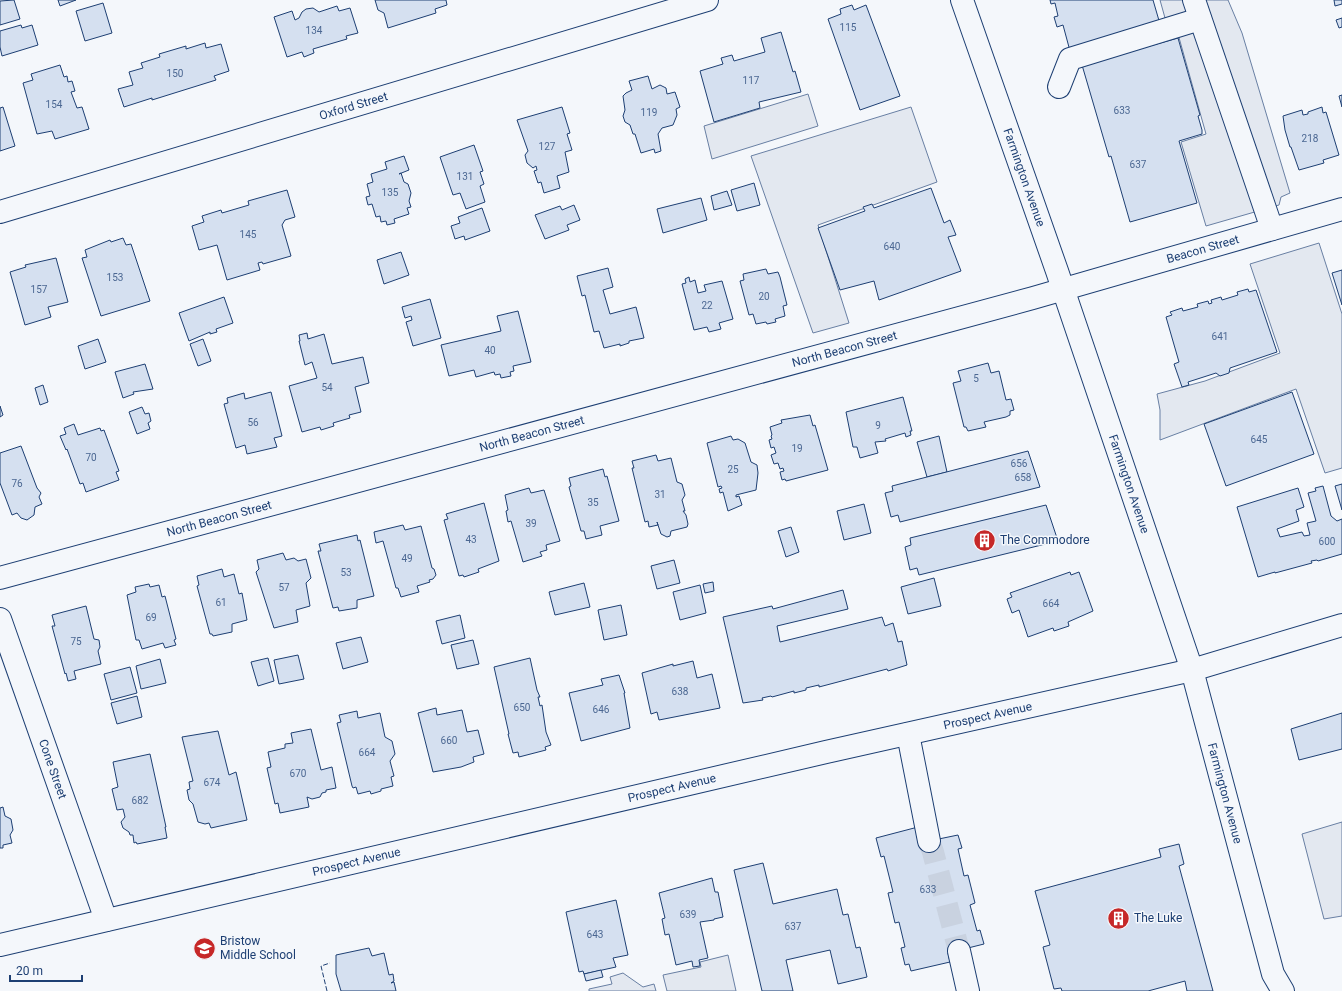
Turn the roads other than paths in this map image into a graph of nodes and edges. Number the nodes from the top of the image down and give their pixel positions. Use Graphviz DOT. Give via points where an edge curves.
graph roads {
  1 [pos="706,0"];
  2 [pos="962,0"];
  3 [pos="1197,10"];
  4 [pos="1059,87"];
  5 [pos="1342,209"];
  6 [pos="0,212"];
  7 [pos="1272,229"];
  8 [pos="1063,289"];
  9 [pos="0,578"];
  10 [pos="0,619"];
  11 [pos="1342,625"];
  12 [pos="1192,670"];
  13 [pos="908,734"];
  14 [pos="929,841"];
  15 [pos="106,920"];
  16 [pos="0,945"];
  17 [pos="958,951"];
  18 [pos="1276,985"];
  19 [pos="968,991"];
  1 -- 6 [label="street, Oxford Street"];
  2 -- 8 [label="street, Farmington Avenue"];
  3 -- 4 [label="street" via="1070,59"];
  3 -- 7 [label="street"];
  5 -- 7 [label="street, Beacon Street"];
  7 -- 8 [label="street, Beacon Street"];
  8 -- 9 [label="street, North Beacon Street"];
  8 -- 12 [label="street, Farmington Avenue"];
  10 -- 15 [label="street, Cone Street"];
  11 -- 12 [label="street, Prospect Avenue"];
  12 -- 13 [label="street, Prospect Avenue"];
  12 -- 18 [label="street, Farmington Avenue"];
  13 -- 14 [label="street"];
  13 -- 15 [label="street, Prospect Avenue"];
  15 -- 16 [label="street, Prospect Avenue"];
  17 -- 19 [label="street"];
}
